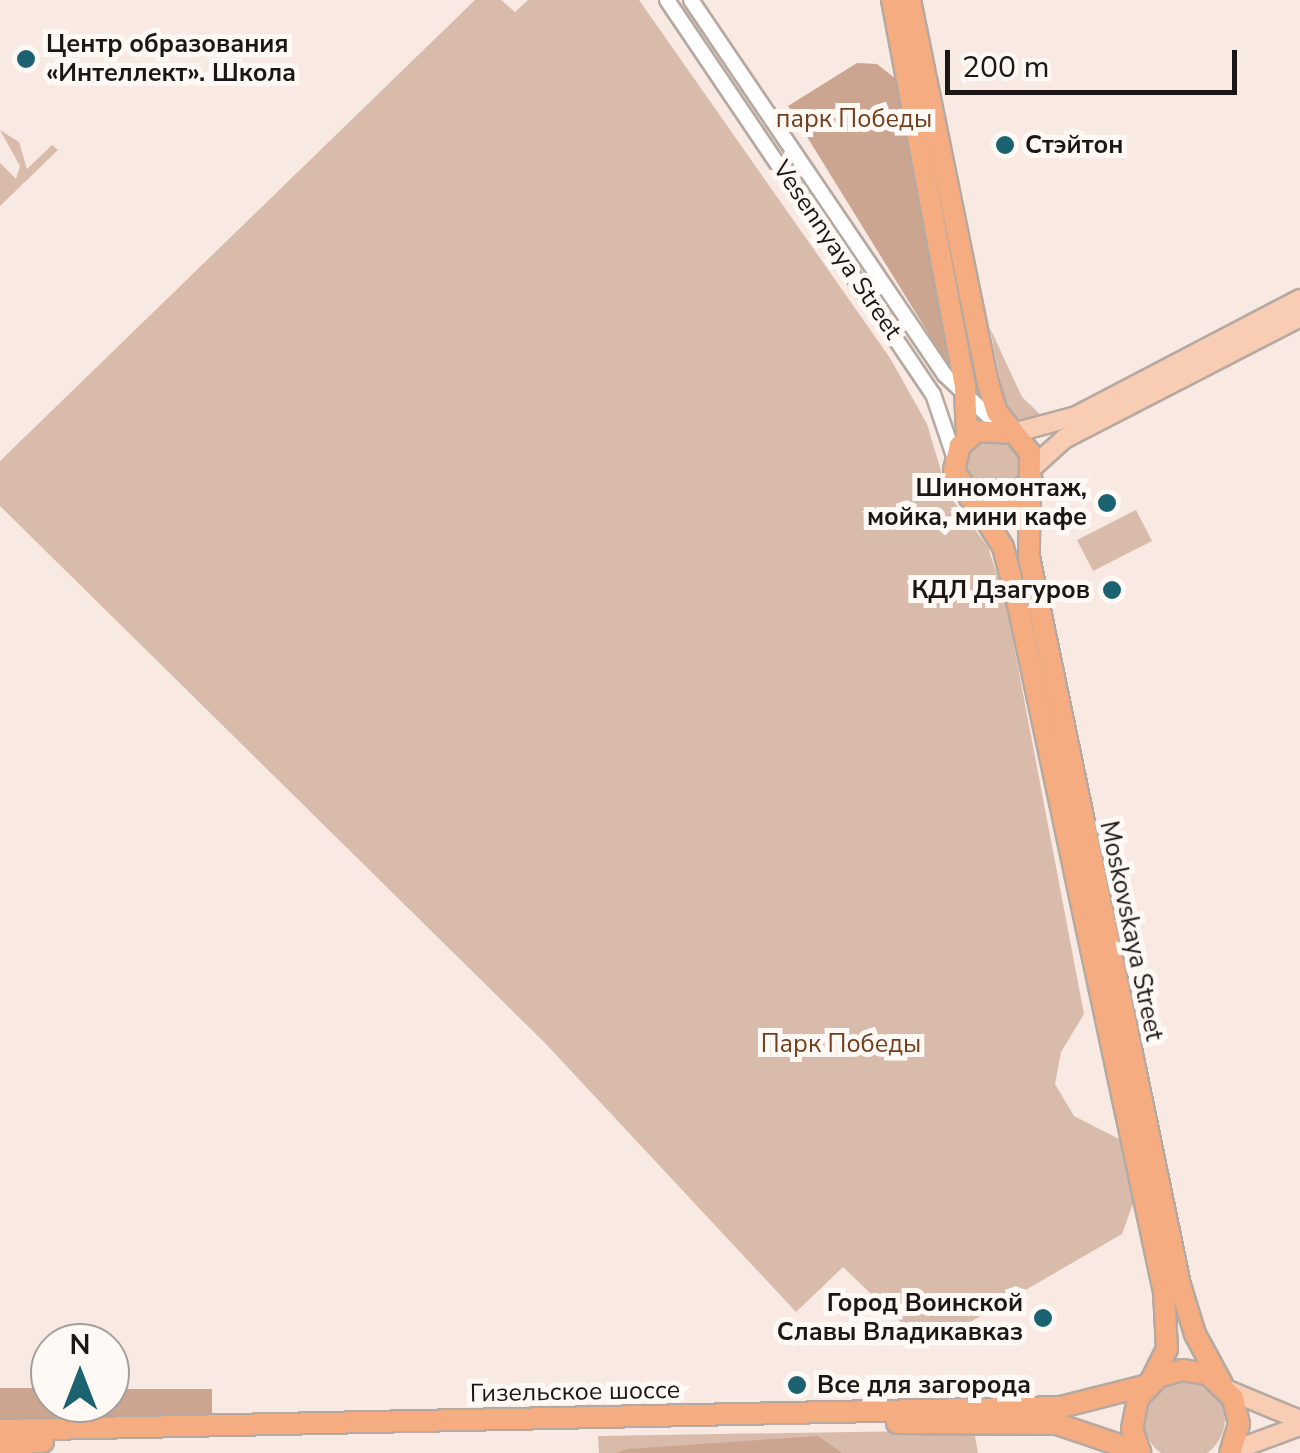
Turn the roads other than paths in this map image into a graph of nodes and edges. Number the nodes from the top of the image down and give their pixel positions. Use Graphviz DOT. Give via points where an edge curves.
graph roads {
  1 [pos="667,0"];
  2 [pos="691,0"];
  3 [pos="892,0"];
  4 [pos="910,0"];
  5 [pos="1300,299"];
  6 [pos="1300,317"];
  7 [pos="965,398"];
  8 [pos="1007,431"];
  9 [pos="967,438"];
  10 [pos="955,460"];
  11 [pos="1032,473"];
  12 [pos="969,497"];
  13 [pos="1149,1384"];
  14 [pos="1225,1387"];
  15 [pos="1300,1423"];
  16 [pos="510,1424"];
  17 [pos="0,1430"];
  18 [pos="0,1444"];
  19 [pos="1231,1452"];
  20 [pos="1140,1453"];
  1 -- 10 [label="street, Vesennyaya Street" via="933,394"];
  2 -- 7 [label="street, Vesennyaya Street"];
  3 -- 7 [label="highway"];
  4 -- 8 [label="highway" via="988,383"];
  5 -- 8 [label="main road" via="1076,416"];
  6 -- 11 [label="main road" via="1064,439"];
  7 -- 8 [label="street, Vesennyaya Street"];
  7 -- 9 [label="highway"];
  8 -- 9 [label="highway"];
  8 -- 11 [label="highway"];
  9 -- 10 [label="highway"];
  10 -- 12 [label="highway, Moskovskaya Street"];
  11 -- 12 [label="highway" via="1009,503"];
  11 -- 14 [label="highway, Moskovskaya Street" via="1028,557 1098,902 1188,1315"];
  12 -- 13 [label="highway, Moskovskaya Street" via="1008,562 1160,1270 1168,1338"];
  13 -- 14 [label="highway, Гизельское шоссе" via="1182,1370"];
  13 -- 16 [label="highway, Гизельское шоссе" via="1061,1407"];
  13 -- 20 [label="highway, Moskovskaya Street" via="1131,1421"];
  14 -- 15 [label="main road"];
  14 -- 19 [label="highway, Moskovskaya Street" via="1238,1415"];
  15 -- 19 [label="main road"];
  16 -- 17 [label="highway, Гизельское шоссе"];
  16 -- 18 [label="highway, Гизельское шоссе"];
  16 -- 20 [label="highway, Гизельское шоссе" via="1039,1422"];
}
